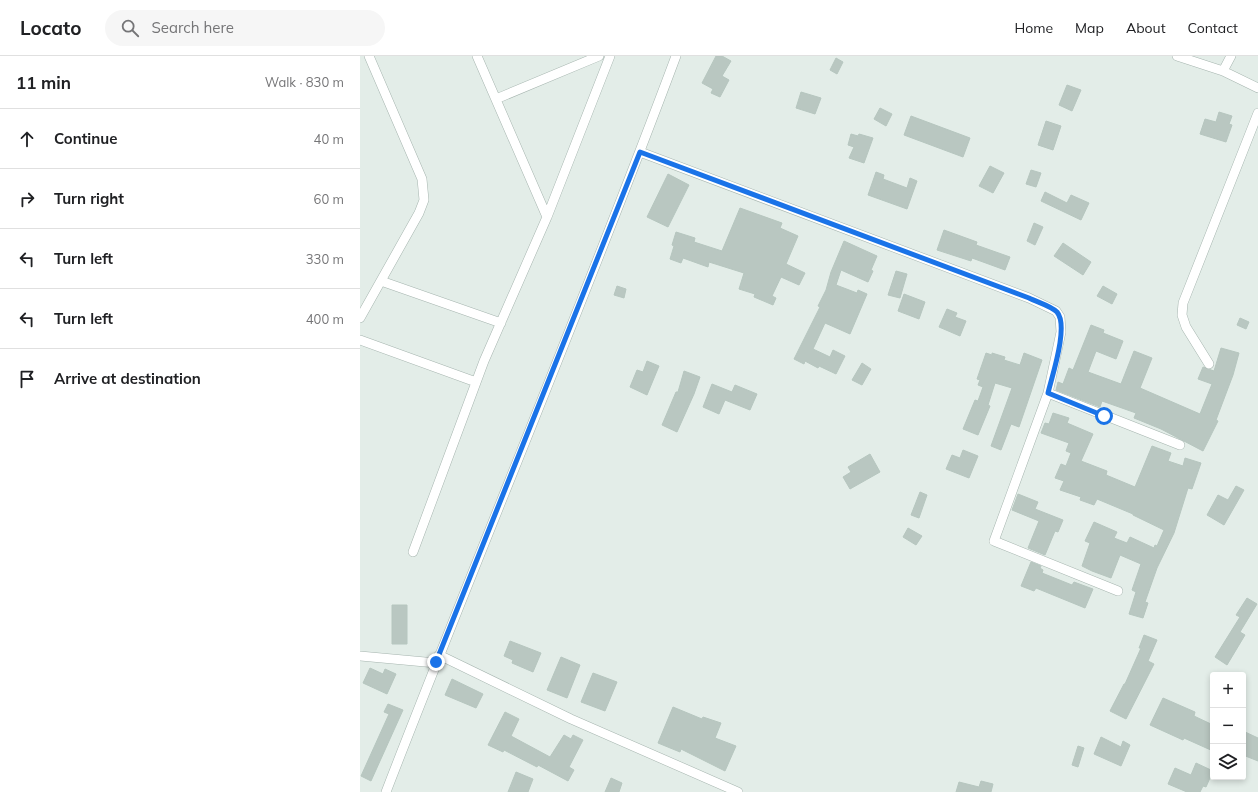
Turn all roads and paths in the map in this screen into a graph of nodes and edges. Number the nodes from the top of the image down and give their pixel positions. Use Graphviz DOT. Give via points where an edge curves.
graph roads {
  1 [pos="369,56"];
  2 [pos="477,56"];
  3 [pos="599,56"];
  4 [pos="610,56"];
  5 [pos="676,56"];
  6 [pos="1178,56"];
  7 [pos="1231,56"];
  8 [pos="1223,71"];
  9 [pos="1258,88"];
  10 [pos="496,99"];
  11 [pos="1258,113"];
  12 [pos="640,152"];
  13 [pos="547,217"];
  14 [pos="381,281"];
  15 [pos="360,318"];
  16 [pos="501,323"];
  17 [pos="360,340"];
  18 [pos="1209,364"];
  19 [pos="476,382"];
  20 [pos="1048,393"];
  21 [pos="1180,445"];
  22 [pos="413,552"];
  23 [pos="1118,591"];
  24 [pos="360,656"];
  25 [pos="437,659"];
  26 [pos="386,792"];
  27 [pos="738,792"];
  1 -- 14 [label="street" via="422,179 424,200 410,232"];
  2 -- 10 [label="street"];
  3 -- 10 [label="street"];
  4 -- 13 [label="street"];
  5 -- 12 [label="street"];
  6 -- 8 [label="street"];
  7 -- 8 [label="street"];
  8 -- 9 [label="street"];
  10 -- 13 [label="street"];
  11 -- 18 [label="street" via="1183,303 1182,315 1186,327"];
  12 -- 20 [label="street" via="1029,298 1056,311 1060,317 1062,332"];
  12 -- 25 [label="street"];
  13 -- 16 [label="street"];
  14 -- 15 [label="street"];
  14 -- 16 [label="street"];
  16 -- 19 [label="street"];
  17 -- 19 [label="street"];
  19 -- 22 [label="street"];
  20 -- 21 [label="street"];
  20 -- 23 [label="street" via="994,541"];
  24 -- 25 [label="street"];
  25 -- 26 [label="street"];
  25 -- 27 [label="street"];
}
